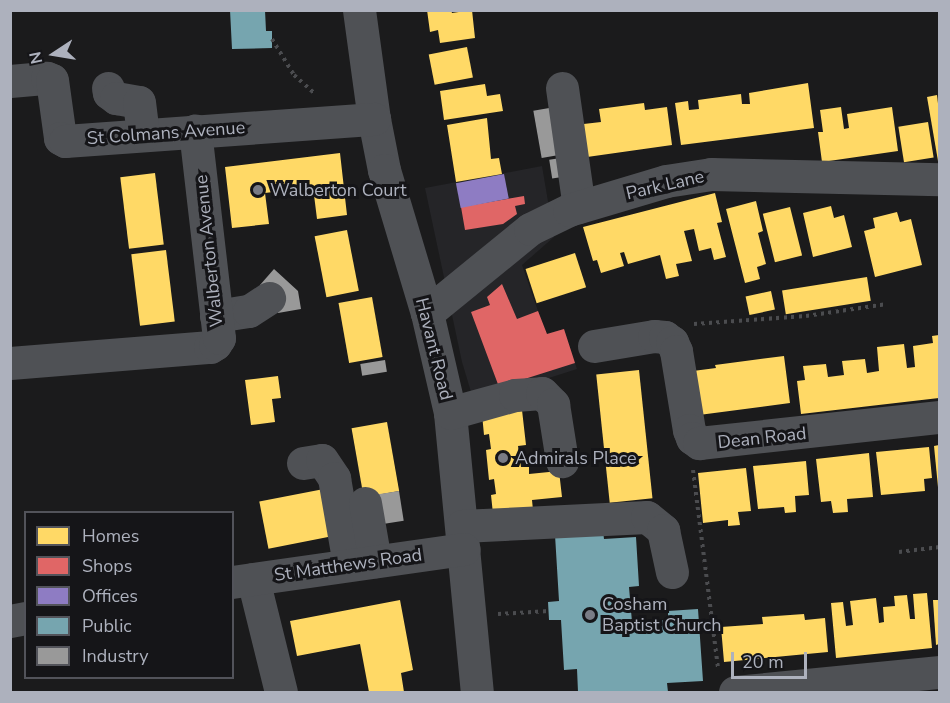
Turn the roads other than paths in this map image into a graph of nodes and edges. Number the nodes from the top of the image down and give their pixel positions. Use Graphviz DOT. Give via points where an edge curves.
graph roads {
  1 [pos="359,10"];
  2 [pos="10,81"];
  3 [pos="108,88"];
  4 [pos="562,88"];
  5 [pos="362,119"];
  6 [pos="195,130"];
  7 [pos="142,135"];
  8 [pos="939,179"];
  9 [pos="579,207"];
  10 [pos="269,298"];
  11 [pos="427,313"];
  12 [pos="216,316"];
  13 [pos="594,346"];
  14 [pos="10,363"];
  15 [pos="450,413"];
  16 [pos="939,417"];
  17 [pos="562,461"];
  18 [pos="303,463"];
  19 [pos="365,503"];
  20 [pos="463,537"];
  21 [pos="362,563"];
  22 [pos="672,572"];
  23 [pos="243,580"];
  24 [pos="939,672"];
  25 [pos="727,681"];
  26 [pos="281,693"];
  27 [pos="477,693"];
  1 -- 5 [label="street, Havant Road"];
  2 -- 7 [label="street, St Colmans Avenue" via="52,80 60,138 65,141"];
  3 -- 7 [label="street" via="116,98 140,102"];
  4 -- 9 [label="street"];
  5 -- 6 [label="street, St Colmans Avenue"];
  5 -- 11 [label="street, Havant Road" via="387,180"];
  6 -- 7 [label="street, St Colmans Avenue"];
  6 -- 12 [label="street, Walberton Avenue"];
  8 -- 9 [label="street, Park Lane" via="711,174 666,181"];
  9 -- 11 [label="street, Park Lane" via="530,229"];
  10 -- 12 [label="street" via="249,311"];
  11 -- 15 [label="street, Havant Road"];
  12 -- 14 [label="street, Walberton Avenue" via="219,338 210,347"];
  13 -- 16 [label="street, Dean Road" via="654,336 668,339 676,351 692,438 699,443"];
  15 -- 17 [label="street" via="515,395 542,393 553,404"];
  15 -- 20 [label="street, Havant Road"];
  18 -- 21 [label="street" via="322,460 334,478"];
  19 -- 21 [label="street"];
  20 -- 21 [label="street, St Matthews Road"];
  20 -- 22 [label="street, St Matthews Road" via="647,517 663,530"];
  20 -- 27 [label="street, Havant Road"];
  21 -- 23 [label="street, St Matthews Road"];
  23 -- 26 [label="street"];
  24 -- 25 [label="street"];
}
